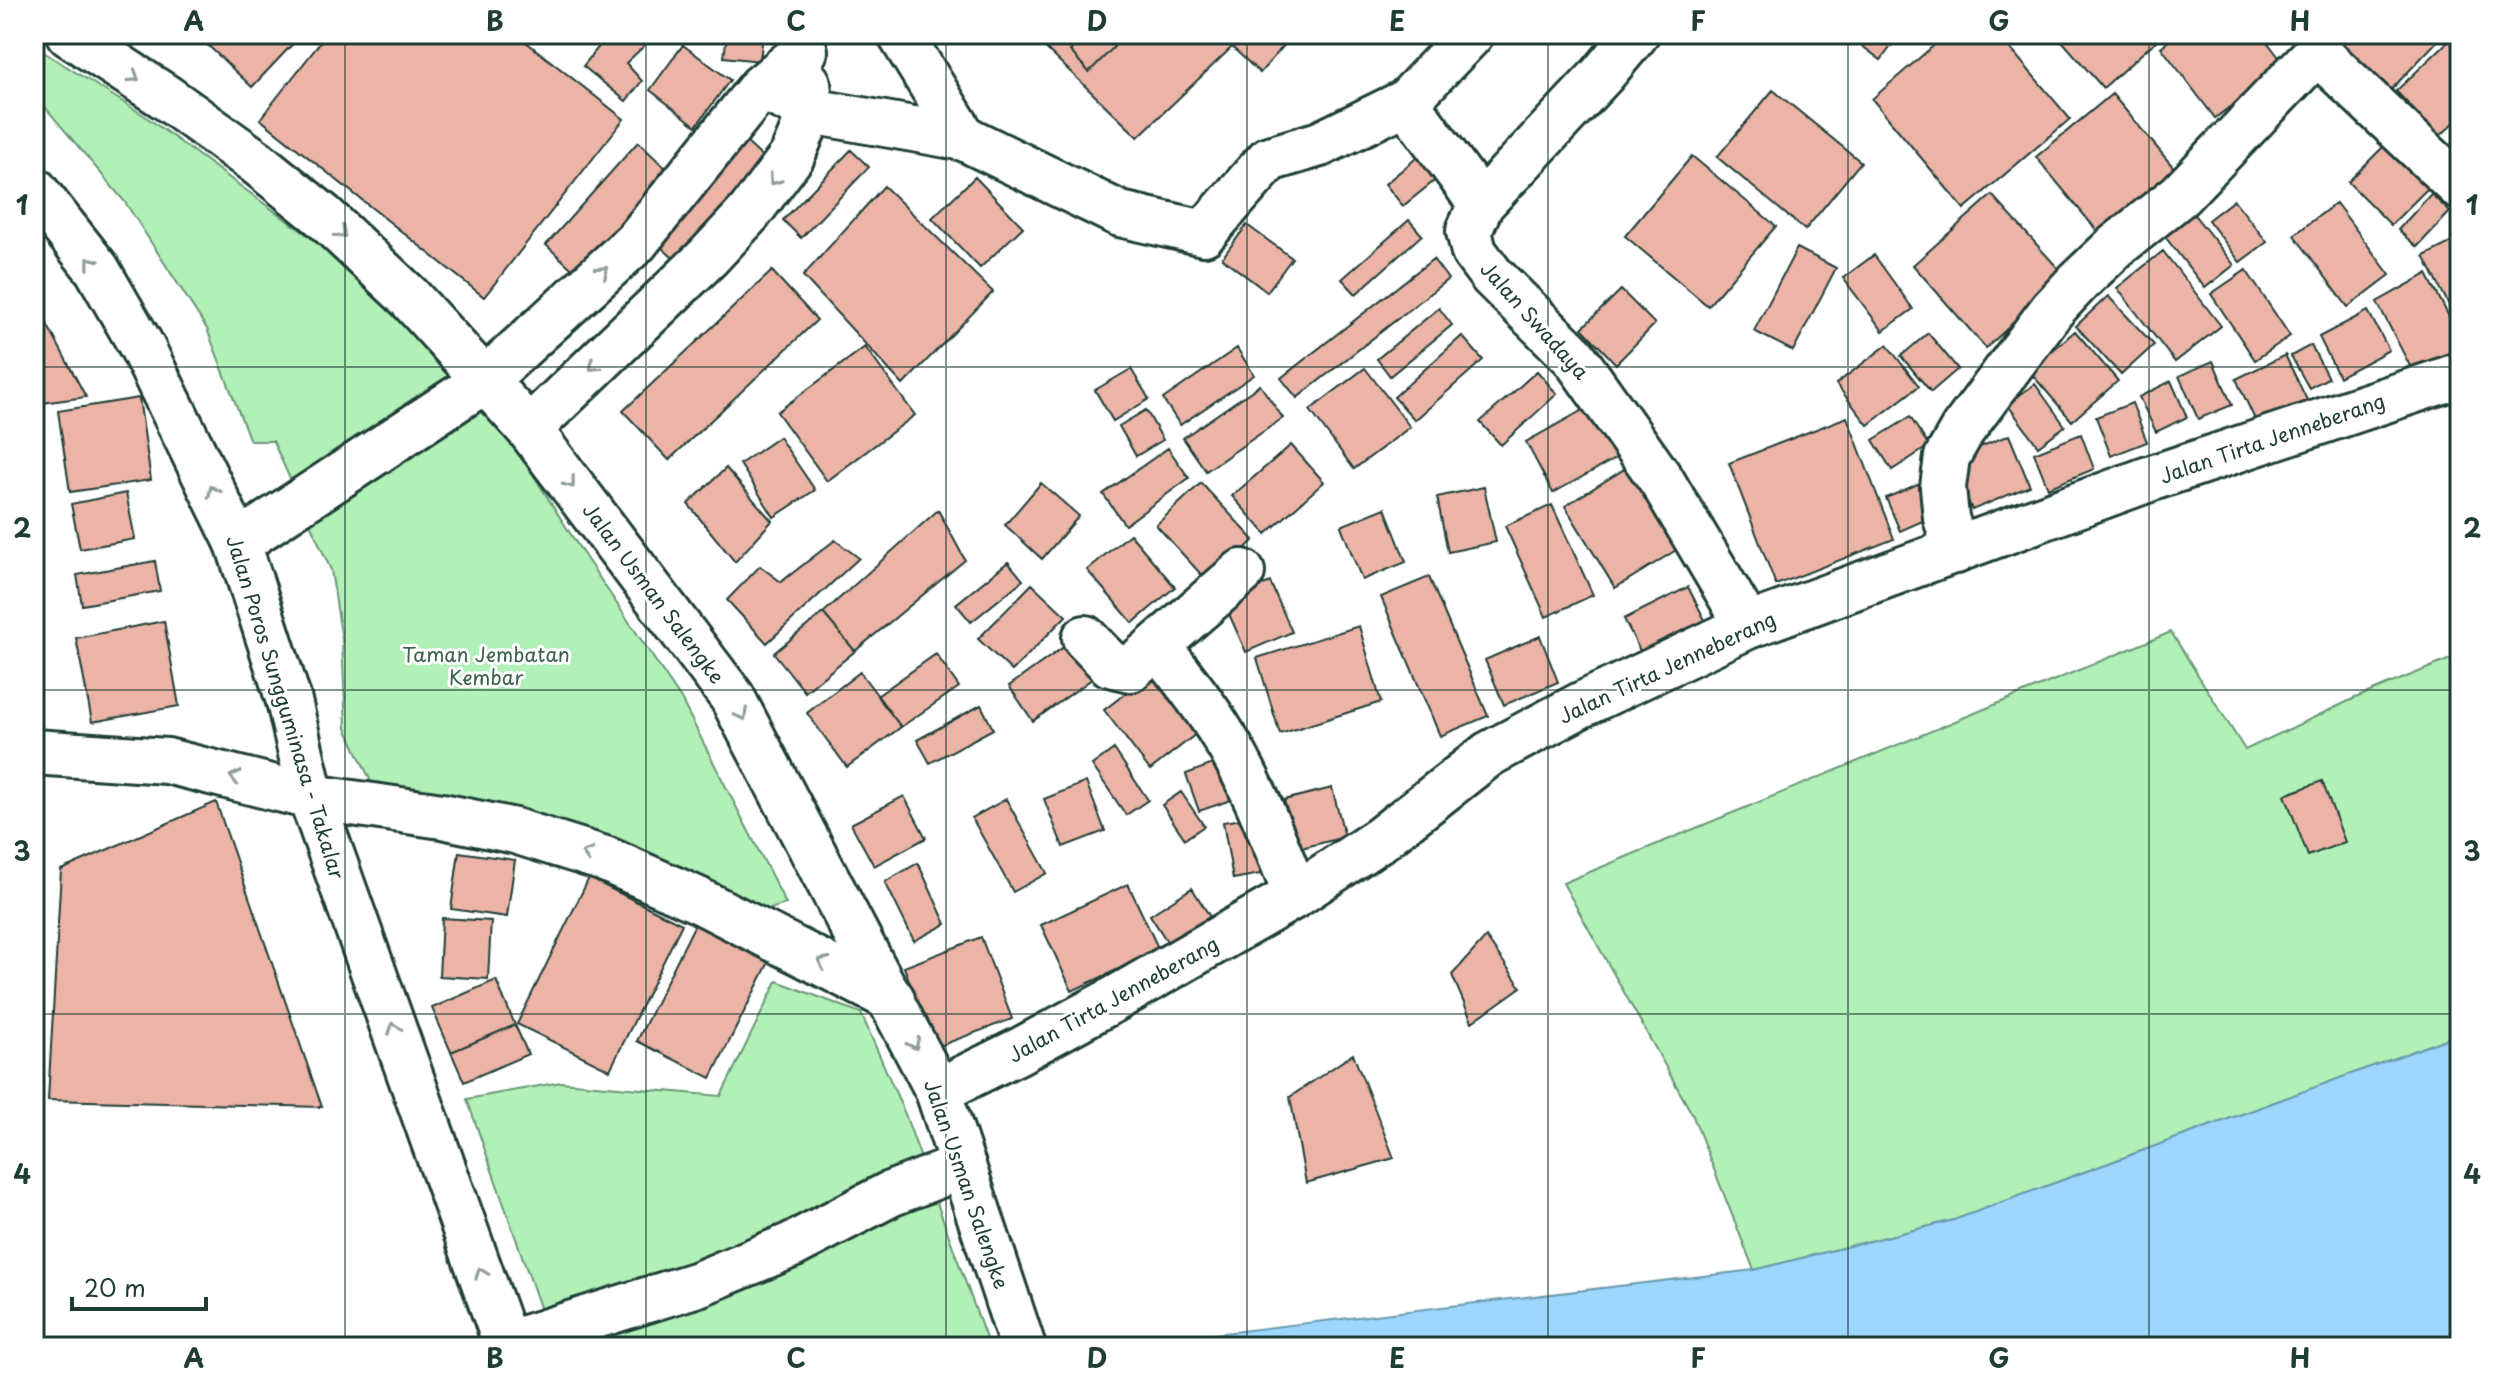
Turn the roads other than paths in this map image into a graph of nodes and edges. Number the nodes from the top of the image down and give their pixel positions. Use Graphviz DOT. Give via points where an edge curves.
graph roads {
  1 [pos="69,34"];
  2 [pos="900,34"];
  3 [pos="1471,34"];
  4 [pos="1636,34"];
  5 [pos="2317,40"];
  6 [pos="801,43"];
  7 [pos="761,87"];
  8 [pos="1406,102"];
  9 [pos="811,111"];
  10 [pos="964,138"];
  11 [pos="2460,187"];
  12 [pos="34,189"];
  13 [pos="1481,204"];
  14 [pos="2460,375"];
  15 [pos="484,381"];
  16 [pos="529,429"];
  17 [pos="238,543"];
  18 [pos="1956,551"];
  19 [pos="1242,572"];
  20 [pos="1748,626"];
  21 [pos="1085,638"];
  22 [pos="1158,647"];
  23 [pos="34,752"];
  24 [pos="311,797"];
  25 [pos="1296,895"];
  26 [pos="892,999"];
  27 [pos="938,1091"];
  28 [pos="963,1166"];
  29 [pos="1018,1333"];
  30 [pos="506,1345"];
  1 -- 15 [label="main road, Jalan Usman Salengke, one-way" via="255,161 323,216 409,297"];
  2 -- 10 [label="main road"];
  3 -- 8 [label="main road"];
  4 -- 13 [label="main road, Jalan Swadaya"];
  5 -- 11 [label="main road"];
  5 -- 18 [label="main road" via="2180,195 2116,246 2052,310 1963,429 1947,457 1943,487"];
  6 -- 7 [label="main road"];
  6 -- 9 [label="main road"];
  7 -- 9 [label="main road"];
  15 -- 7 [label="main road, one-way" via="636,242"];
  8 -- 10 [label="main road" via="1320,144 1269,159 1204,233 1120,214"];
  8 -- 13 [label="main road"];
  9 -- 10 [label="main road"];
  9 -- 16 [label="main road, one-way" via="792,156 749,213"];
  17 -- 12 [label="main road, Jalan Poros Sungguminasa - Takalar, one-way" via="142,347 97,269"];
  13 -- 20 [label="main road, Jalan Swadaya" via="1469,231 1474,252 1574,357 1662,481"];
  14 -- 18 [label="main road, Jalan Tirta Jenneberang" via="2149,479"];
  15 -- 16 [label="main road, Jalan Usman Salengke"];
  15 -- 17 [label="main road"];
  16 -- 26 [label="main road, Jalan Usman Salengke, one-way" via="732,697"];
  17 -- 24 [label="main road, Jalan Poros Sungguminasa - Takalar" via="289,701"];
  18 -- 20 [label="main road, Jalan Tirta Jenneberang"];
  19 -- 22 [label="main road"];
  20 -- 25 [label="main road, Jalan Tirta Jenneberang" via="1489,754 1382,838"];
  21 -- 22 [label="main road" via="1120,669 1130,669"];
  22 -- 25 [label="main road" via="1224,737"];
  24 -- 23 [label="main road, one-way" via="167,761"];
  26 -- 24 [label="main road, one-way" via="605,859 515,831"];
  30 -- 24 [label="main road, Jalan Poros Sungguminasa - Takalar, one-way"];
  25 -- 27 [label="main road, Jalan Tirta Jenneberang" via="1124,994"];
  26 -- 27 [label="main road, Jalan Usman Salengke, one-way"];
  27 -- 28 [label="main road, Jalan Usman Salengke"];
  28 -- 29 [label="main road, Jalan Usman Salengke"];
  28 -- 30 [label="main road" via="890,1194 711,1280"];
}
